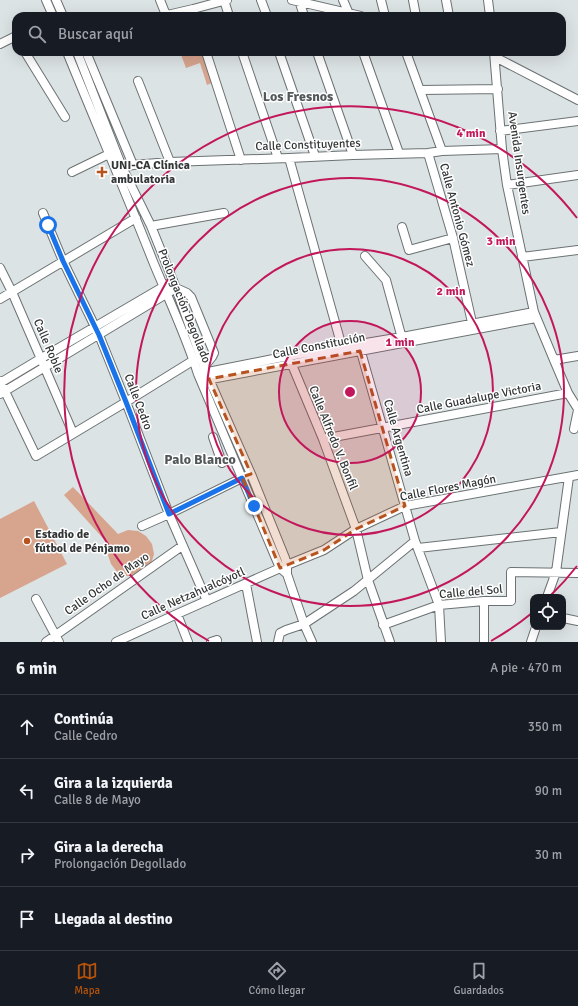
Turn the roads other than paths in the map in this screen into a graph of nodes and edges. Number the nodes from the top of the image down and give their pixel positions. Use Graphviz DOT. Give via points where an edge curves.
graph roads {
  1 [pos="46,0"];
  2 [pos="160,0"];
  3 [pos="225,0"];
  4 [pos="261,0"];
  5 [pos="297,0"];
  6 [pos="343,0"];
  7 [pos="381,0"];
  8 [pos="413,0"];
  9 [pos="446,0"];
  10 [pos="488,0"];
  11 [pos="58,2"];
  12 [pos="51,12"];
  13 [pos="54,12"];
  14 [pos="62,12"];
  15 [pos="163,12"];
  16 [pos="196,12"];
  17 [pos="228,12"];
  18 [pos="265,12"];
  19 [pos="302,12"];
  20 [pos="339,12"];
  21 [pos="349,12"];
  22 [pos="384,12"];
  23 [pos="415,12"];
  24 [pos="448,12"];
  25 [pos="490,12"];
  26 [pos="12,39"];
  27 [pos="0,44"];
  28 [pos="27,56"];
  29 [pos="69,56"];
  30 [pos="78,56"];
  31 [pos="88,56"];
  32 [pos="207,56"];
  33 [pos="243,56"];
  34 [pos="280,56"];
  35 [pos="318,56"];
  36 [pos="364,56"];
  37 [pos="408,56"];
  38 [pos="494,56"];
  39 [pos="496,56"];
  40 [pos="138,81"];
  41 [pos="498,89"];
  42 [pos="421,90"];
  43 [pos="578,100"];
  44 [pos="65,117"];
  45 [pos="578,121"];
  46 [pos="500,131"];
  47 [pos="502,149"];
  48 [pos="442,151"];
  49 [pos="399,153"];
  50 [pos="428,153"];
  51 [pos="109,154"];
  52 [pos="353,155"];
  53 [pos="315,156"];
  54 [pos="278,158"];
  55 [pos="289,158"];
  56 [pos="240,160"];
  57 [pos="170,162"];
  58 [pos="133,165"];
  59 [pos="118,168"];
  60 [pos="72,172"];
  61 [pos="578,175"];
  62 [pos="507,185"];
  63 [pos="43,213"];
  64 [pos="224,213"];
  65 [pos="136,218"];
  66 [pos="151,226"];
  67 [pos="402,226"];
  68 [pos="453,238"];
  69 [pos="578,250"];
  70 [pos="365,256"];
  71 [pos="522,257"];
  72 [pos="63,261"];
  73 [pos="0,268"];
  74 [pos="175,284"];
  75 [pos="165,290"];
  76 [pos="12,292"];
  77 [pos="0,299"];
  78 [pos="535,315"];
  79 [pos="95,327"];
  80 [pos="473,327"];
  81 [pos="99,335"];
  82 [pos="402,340"];
  83 [pos="342,347"];
  84 [pos="359,348"];
  85 [pos="578,356"];
  86 [pos="40,359"];
  87 [pos="194,360"];
  88 [pos="289,360"];
  89 [pos="554,360"];
  90 [pos="44,368"];
  91 [pos="204,374"];
  92 [pos="0,383"];
  93 [pos="3,393"];
  94 [pos="568,393"];
  95 [pos="126,402"];
  96 [pos="578,409"];
  97 [pos="382,428"];
  98 [pos="574,429"];
  99 [pos="73,433"];
  100 [pos="212,437"];
  101 [pos="323,439"];
  102 [pos="229,445"];
  103 [pos="218,450"];
  104 [pos="222,462"];
  105 [pos="251,474"];
  106 [pos="578,475"];
  107 [pos="569,477"];
  108 [pos="242,478"];
  109 [pos="405,506"];
  110 [pos="169,514"];
  111 [pos="142,526"];
  112 [pos="356,529"];
  113 [pos="561,532"];
  114 [pos="416,545"];
  115 [pos="182,546"];
  116 [pos="284,567"];
  117 [pos="556,572"];
  118 [pos="578,573"];
  119 [pos="368,580"];
  120 [pos="246,584"];
  121 [pos="548,594"];
  122 [pos="36,599"];
  123 [pos="206,601"];
  124 [pos="484,601"];
  125 [pos="439,605"];
  126 [pos="176,614"];
  127 [pos="566,619"];
  128 [pos="578,621"];
  129 [pos="304,624"];
  130 [pos="384,625"];
  131 [pos="535,630"];
  132 [pos="57,638"];
  133 [pos="46,642"];
  134 [pos="116,642"];
  135 [pos="188,642"];
  136 [pos="257,642"];
  137 [pos="278,642"];
  138 [pos="312,642"];
  139 [pos="390,642"];
  140 [pos="441,642"];
  141 [pos="484,642"];
  142 [pos="531,642"];
  1 -- 12 [label="street"];
  2 -- 15 [label="street"];
  3 -- 16 [label="street"];
  3 -- 17 [label="street"];
  4 -- 18 [label="street"];
  5 -- 19 [label="street"];
  5 -- 20 [label="street"];
  6 -- 21 [label="street"];
  7 -- 22 [label="street"];
  8 -- 23 [label="street"];
  9 -- 24 [label="street"];
  10 -- 25 [label="street"];
  11 -- 13 [label="street"];
  11 -- 14 [label="street"];
  26 -- 27 [label="street"];
  28 -- 44 [label="street"];
  29 -- 51 [label="street, Prolongación Degollado"];
  30 -- 59 [label="street, Prolongación Degollado"];
  31 -- 58 [label="street"];
  32 -- 56 [label="street"];
  33 -- 54 [label="street"];
  34 -- 53 [label="street"];
  35 -- 52 [label="street"];
  36 -- 49 [label="street"];
  37 -- 42 [label="street"];
  38 -- 41 [label="street, Avenida Insurgentes"];
  39 -- 43 [label="street"];
  40 -- 57 [label="street"];
  41 -- 42 [label="street"];
  41 -- 46 [label="street, Avenida Insurgentes"];
  42 -- 48 [label="street"];
  45 -- 46 [label="street"];
  46 -- 47 [label="street, Avenida Insurgentes"];
  47 -- 48 [label="street, Calle Constituyentes"];
  47 -- 62 [label="street, Avenida Insurgentes"];
  48 -- 50 [label="street, Calle Constituyentes"];
  49 -- 50 [label="street, Calle Constituyentes"];
  49 -- 52 [label="street, Calle Constituyentes"];
  50 -- 68 [label="street, Calle Antonio Gómez"];
  51 -- 59 [label="street, Prolongación Degollado"];
  51 -- 60 [label="street"];
  52 -- 53 [label="street, Calle Constituyentes"];
  53 -- 55 [label="street, Calle Constituyentes"];
  54 -- 55 [label="street, Calle Constituyentes"];
  54 -- 56 [label="street, Calle Constituyentes"];
  55 -- 83 [label="street, Calle Constitución"];
  56 -- 57 [label="street, Calle Constituyentes"];
  57 -- 58 [label="street, Calle Constituyentes"];
  58 -- 59 [label="street, Calle Constituyentes"];
  59 -- 65 [label="street, Prolongación Degollado"];
  59 -- 66 [label="street, Prolongación Degollado"];
  61 -- 62 [label="street"];
  62 -- 71 [label="street, Avenida Insurgentes"];
  63 -- 72 [label="street, Calle Cedro"];
  64 -- 66 [label="street"];
  65 -- 72 [label="street"];
  65 -- 75 [label="street, Prolongación Degollado"];
  66 -- 74 [label="street, Prolongación Degollado"];
  67 -- 68 [label="street" via="408,250"];
  68 -- 80 [label="street, Calle Antonio Gómez"];
  69 -- 71 [label="street"];
  70 -- 82 [label="street" via="386,280"];
  71 -- 78 [label="street, Avenida Insurgentes"];
  72 -- 76 [label="street"];
  72 -- 79 [label="street, Calle Cedro"];
  73 -- 76 [label="street, Calle Roble"];
  74 -- 75 [label="street"];
  74 -- 91 [label="street, Prolongación Degollado"];
  74 -- 91 [label="street" via="191,297 214,353"];
  75 -- 79 [label="street"];
  75 -- 81 [label="street"];
  75 -- 87 [label="street, Prolongación Degollado"];
  76 -- 77 [label="street"];
  76 -- 86 [label="street, Calle Roble"];
  78 -- 80 [label="street, Calle Constitución"];
  78 -- 89 [label="street, Avenida Insurgentes"];
  79 -- 81 [label="street, Calle Cedro"];
  79 -- 86 [label="street"];
  80 -- 82 [label="street, Calle Constitución"];
  81 -- 90 [label="street"];
  81 -- 95 [label="street, Calle Cedro"];
  82 -- 84 [label="street, Calle Constitución"];
  83 -- 84 [label="street, Calle Constitución"];
  83 -- 88 [label="street, Calle Constitución"];
  84 -- 88 [label="street, Calle Constitución"];
  84 -- 97 [label="street, Calle Argentina"];
  85 -- 89 [label="street"];
  86 -- 90 [label="street, Calle Roble"];
  86 -- 92 [label="street"];
  87 -- 91 [label="street, Prolongación Degollado"];
  87 -- 95 [label="street"];
  88 -- 91 [label="street, Calle Constitución"];
  88 -- 101 [label="street, Calle Alfredo V. Bonfil"];
  89 -- 94 [label="street, Avenida Insurgentes"];
  90 -- 93 [label="street"];
  90 -- 99 [label="street, Calle Roble"];
  91 -- 102 [label="street, Prolongación Degollado"];
  91 -- 105 [label="street, Prolongación Degollado"];
  92 -- 93 [label="street"];
  93 -- 99 [label="street" via="36,456"];
  94 -- 96 [label="street, Avenida Insurgentes"];
  94 -- 97 [label="street, Calle Guadalupe Victoria"];
  95 -- 99 [label="street"];
  95 -- 110 [label="street, Calle Cedro"];
  96 -- 98 [label="street"];
  97 -- 101 [label="street, Calle Guadalupe Victoria"];
  97 -- 109 [label="street, Calle Argentina"];
  100 -- 103 [label="street"];
  101 -- 112 [label="street, Calle Alfredo V. Bonfil"];
  102 -- 103 [label="street"];
  102 -- 108 [label="street, Prolongación Degollado"];
  103 -- 104 [label="street"];
  105 -- 108 [label="street"];
  105 -- 116 [label="street, Prolongación Degollado"];
  106 -- 107 [label="street, Calle Flores Magón"];
  107 -- 109 [label="street, Calle Flores Magón"];
  107 -- 113 [label="street"];
  108 -- 110 [label="street"];
  108 -- 116 [label="street, Prolongación Degollado"];
  109 -- 112 [label="street, Calle Flores Magón"];
  109 -- 114 [label="street, Calle Argentina"];
  110 -- 111 [label="street"];
  110 -- 115 [label="street, Calle Cedro"];
  112 -- 116 [label="street, Calle Flores Magón" via="324,550"];
  112 -- 119 [label="street, Calle Alfredo V. Bonfil"];
  113 -- 114 [label="street"];
  113 -- 117 [label="street"];
  114 -- 119 [label="street"];
  114 -- 125 [label="street, Calle Argentina"];
  115 -- 123 [label="street, Calle Cedro"];
  115 -- 132 [label="street, Calle Ocho de Mayo"];
  116 -- 120 [label="street, Calle Netzahualcóyotl"];
  116 -- 129 [label="street"];
  117 -- 118 [label="street"];
  117 -- 121 [label="street"];
  117 -- 124 [label="street, Calle del Sol" via="512,572 510,600"];
  119 -- 129 [label="street"];
  119 -- 130 [label="street, Calle Alfredo V. Bonfil"];
  120 -- 123 [label="street, Calle Netzahualcóyotl"];
  120 -- 136 [label="street"];
  122 -- 132 [label="street"];
  123 -- 126 [label="street, Calle Netzahualcóyotl"];
  124 -- 125 [label="street, Calle del Sol"];
  124 -- 141 [label="street"];
  125 -- 130 [label="street, Calle del Sol"];
  125 -- 140 [label="street, Calle Argentina"];
  126 -- 134 [label="street, Calle Netzahualcóyotl"];
  126 -- 135 [label="street"];
  127 -- 128 [label="street"];
  129 -- 137 [label="street" via="280,633"];
  129 -- 138 [label="street"];
  130 -- 139 [label="street, Calle Alfredo V. Bonfil"];
  131 -- 142 [label="street"];
  132 -- 133 [label="street, Calle Ocho de Mayo"];
}
